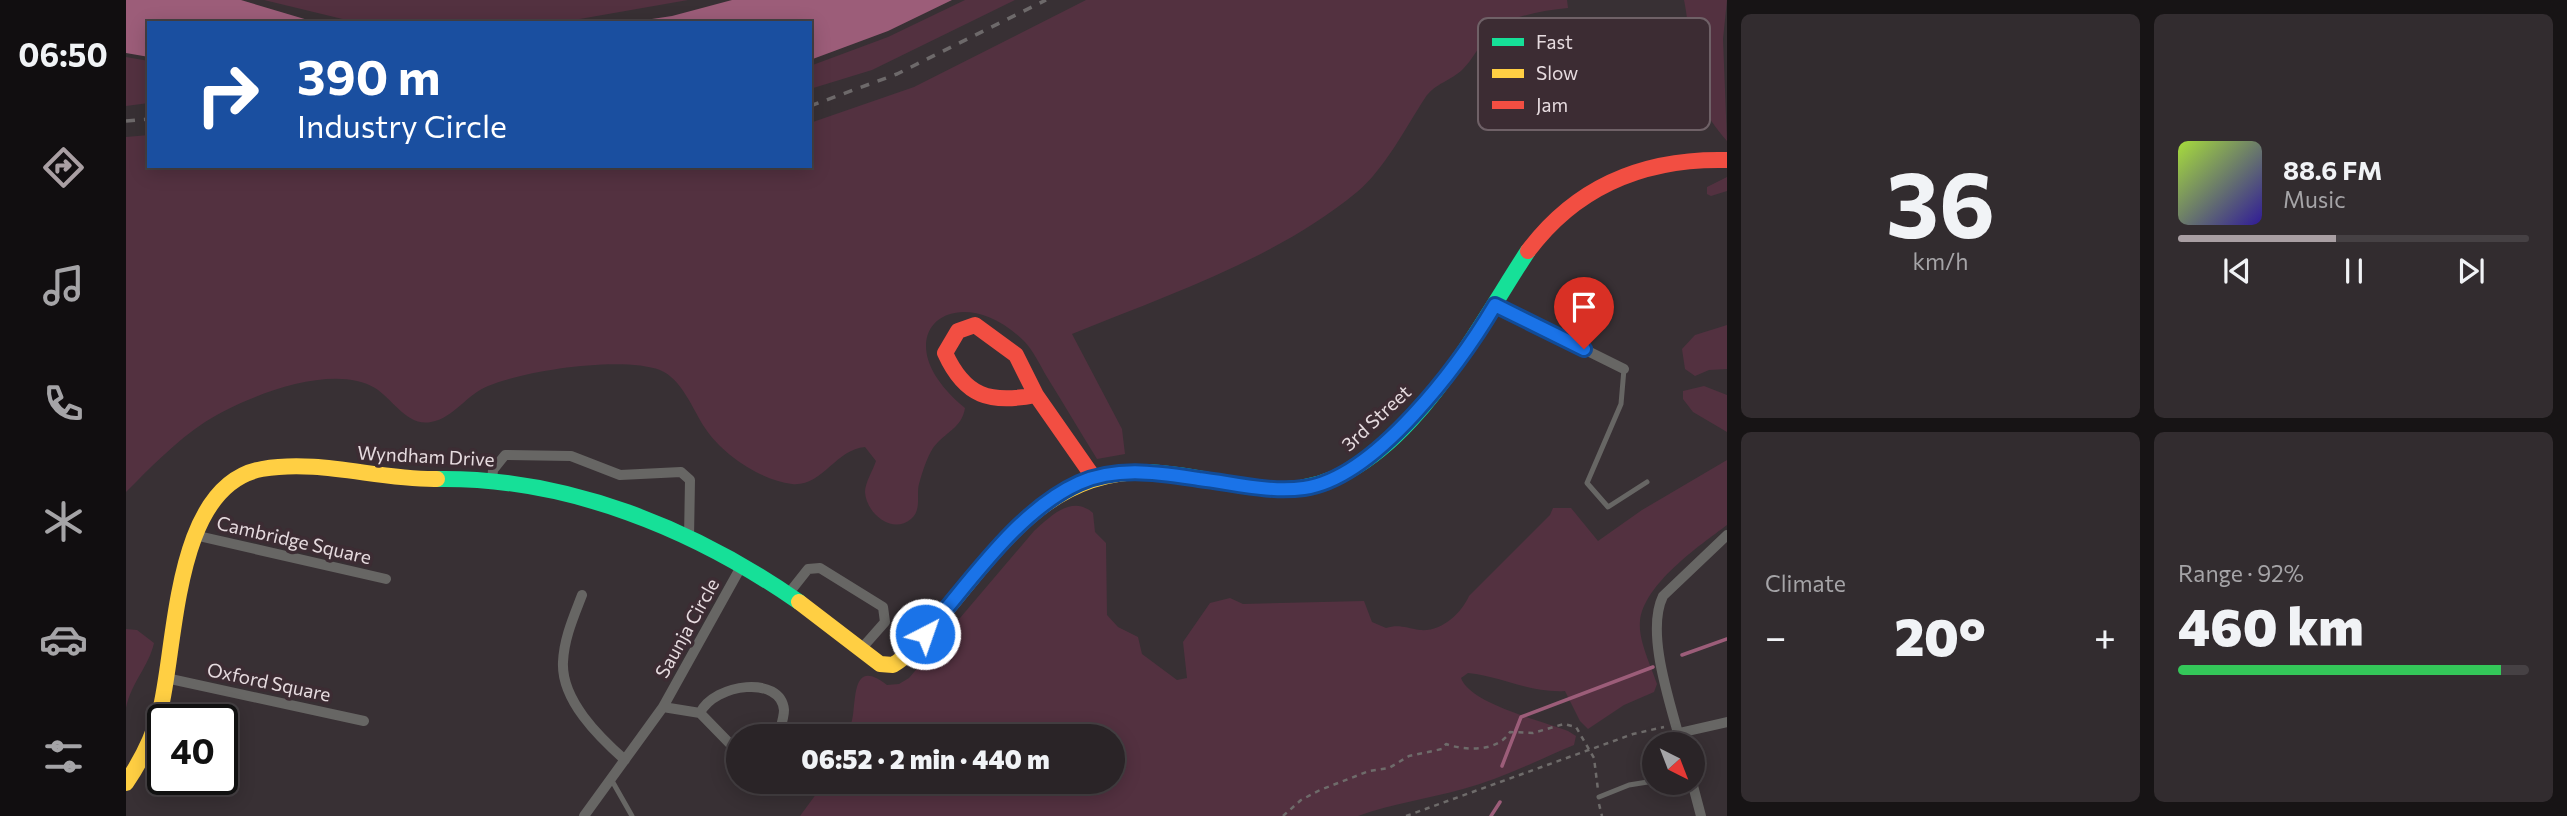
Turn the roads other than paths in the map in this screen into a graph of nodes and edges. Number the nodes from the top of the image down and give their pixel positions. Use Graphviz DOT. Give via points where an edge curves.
graph roads {
  1 [pos="1727,160"];
  2 [pos="1495,305"];
  3 [pos="1624,369"];
  4 [pos="1036,395"];
  5 [pos="1094,478"];
  6 [pos="492,481"];
  7 [pos="1647,482"];
  8 [pos="194,535"];
  9 [pos="1727,535"];
  10 [pos="689,538"];
  11 [pos="742,565"];
  12 [pos="386,579"];
  13 [pos="789,593"];
  14 [pos="582,595"];
  15 [pos="862,648"];
  16 [pos="900,662"];
  17 [pos="166,678"];
  18 [pos="663,707"];
  19 [pos="700,713"];
  20 [pos="364,721"];
  21 [pos="1727,722"];
  22 [pos="781,724"];
  23 [pos="1678,732"];
  24 [pos="1690,732"];
  25 [pos="726,740"];
  26 [pos="625,760"];
  27 [pos="611,779"];
  28 [pos="126,783"];
  29 [pos="1642,783"];
  30 [pos="1695,795"];
  31 [pos="1599,797"];
  32 [pos="584,816"];
  33 [pos="632,816"];
  34 [pos="1700,816"];
  1 -- 2 [label="street, 3rd Street" via="1686,159 1645,166 1586,193 1544,230"];
  2 -- 3 [label="street"];
  2 -- 5 [label="street, 3rd Street" via="1459,362 1427,400 1371,454 1334,479 1287,489 1147,472"];
  3 -- 7 [label="lane" via="1621,404 1587,483 1608,507"];
  4 -- 4 [label="street" via="1016,355 975,324 958,331 946,353 952,371 984,399 1018,400"];
  4 -- 5 [label="street"];
  5 -- 16 [label="street, 3rd Street" via="1058,494 1026,520"];
  6 -- 8 [label="street, Wyndham Drive" via="402,480 302,464 270,466 250,471 225,487"];
  6 -- 10 [label="street, Wyndham Drive" via="597,501"];
  6 -- 10 [label="street" via="493,470 505,455 571,456 620,475 681,472 690,480"];
  8 -- 12 [label="street, Cambridge Square"];
  8 -- 17 [label="street, Wyndham Drive" via="178,595"];
  9 -- 23 [label="street" via="1658,606 1658,647"];
  10 -- 11 [label="street, Wyndham Drive"];
  11 -- 13 [label="street, Wyndham Drive"];
  11 -- 18 [label="street, Saunja Circle"];
  13 -- 15 [label="street, Wyndham Drive"];
  13 -- 15 [label="street" via="804,572 814,567 883,607 885,622"];
  14 -- 26 [label="street" via="562,664 580,712"];
  15 -- 16 [label="street, Wyndham Drive" via="880,664"];
  17 -- 20 [label="street, Oxford Square"];
  17 -- 28 [label="street, Wyndham Drive" via="155,727"];
  18 -- 19 [label="street, Saunja Circle"];
  18 -- 26 [label="street, Saunja Circle"];
  19 -- 22 [label="street" via="706,702 729,689 768,690 784,709"];
  19 -- 25 [label="street"];
  21 -- 24 [label="street"];
  26 -- 27 [label="street, Saunja Circle"];
  27 -- 32 [label="street, Saunja Circle"];
  27 -- 33 [label="lane"];
  29 -- 31 [label="lane"];
  30 -- 34 [label="street"];
}
